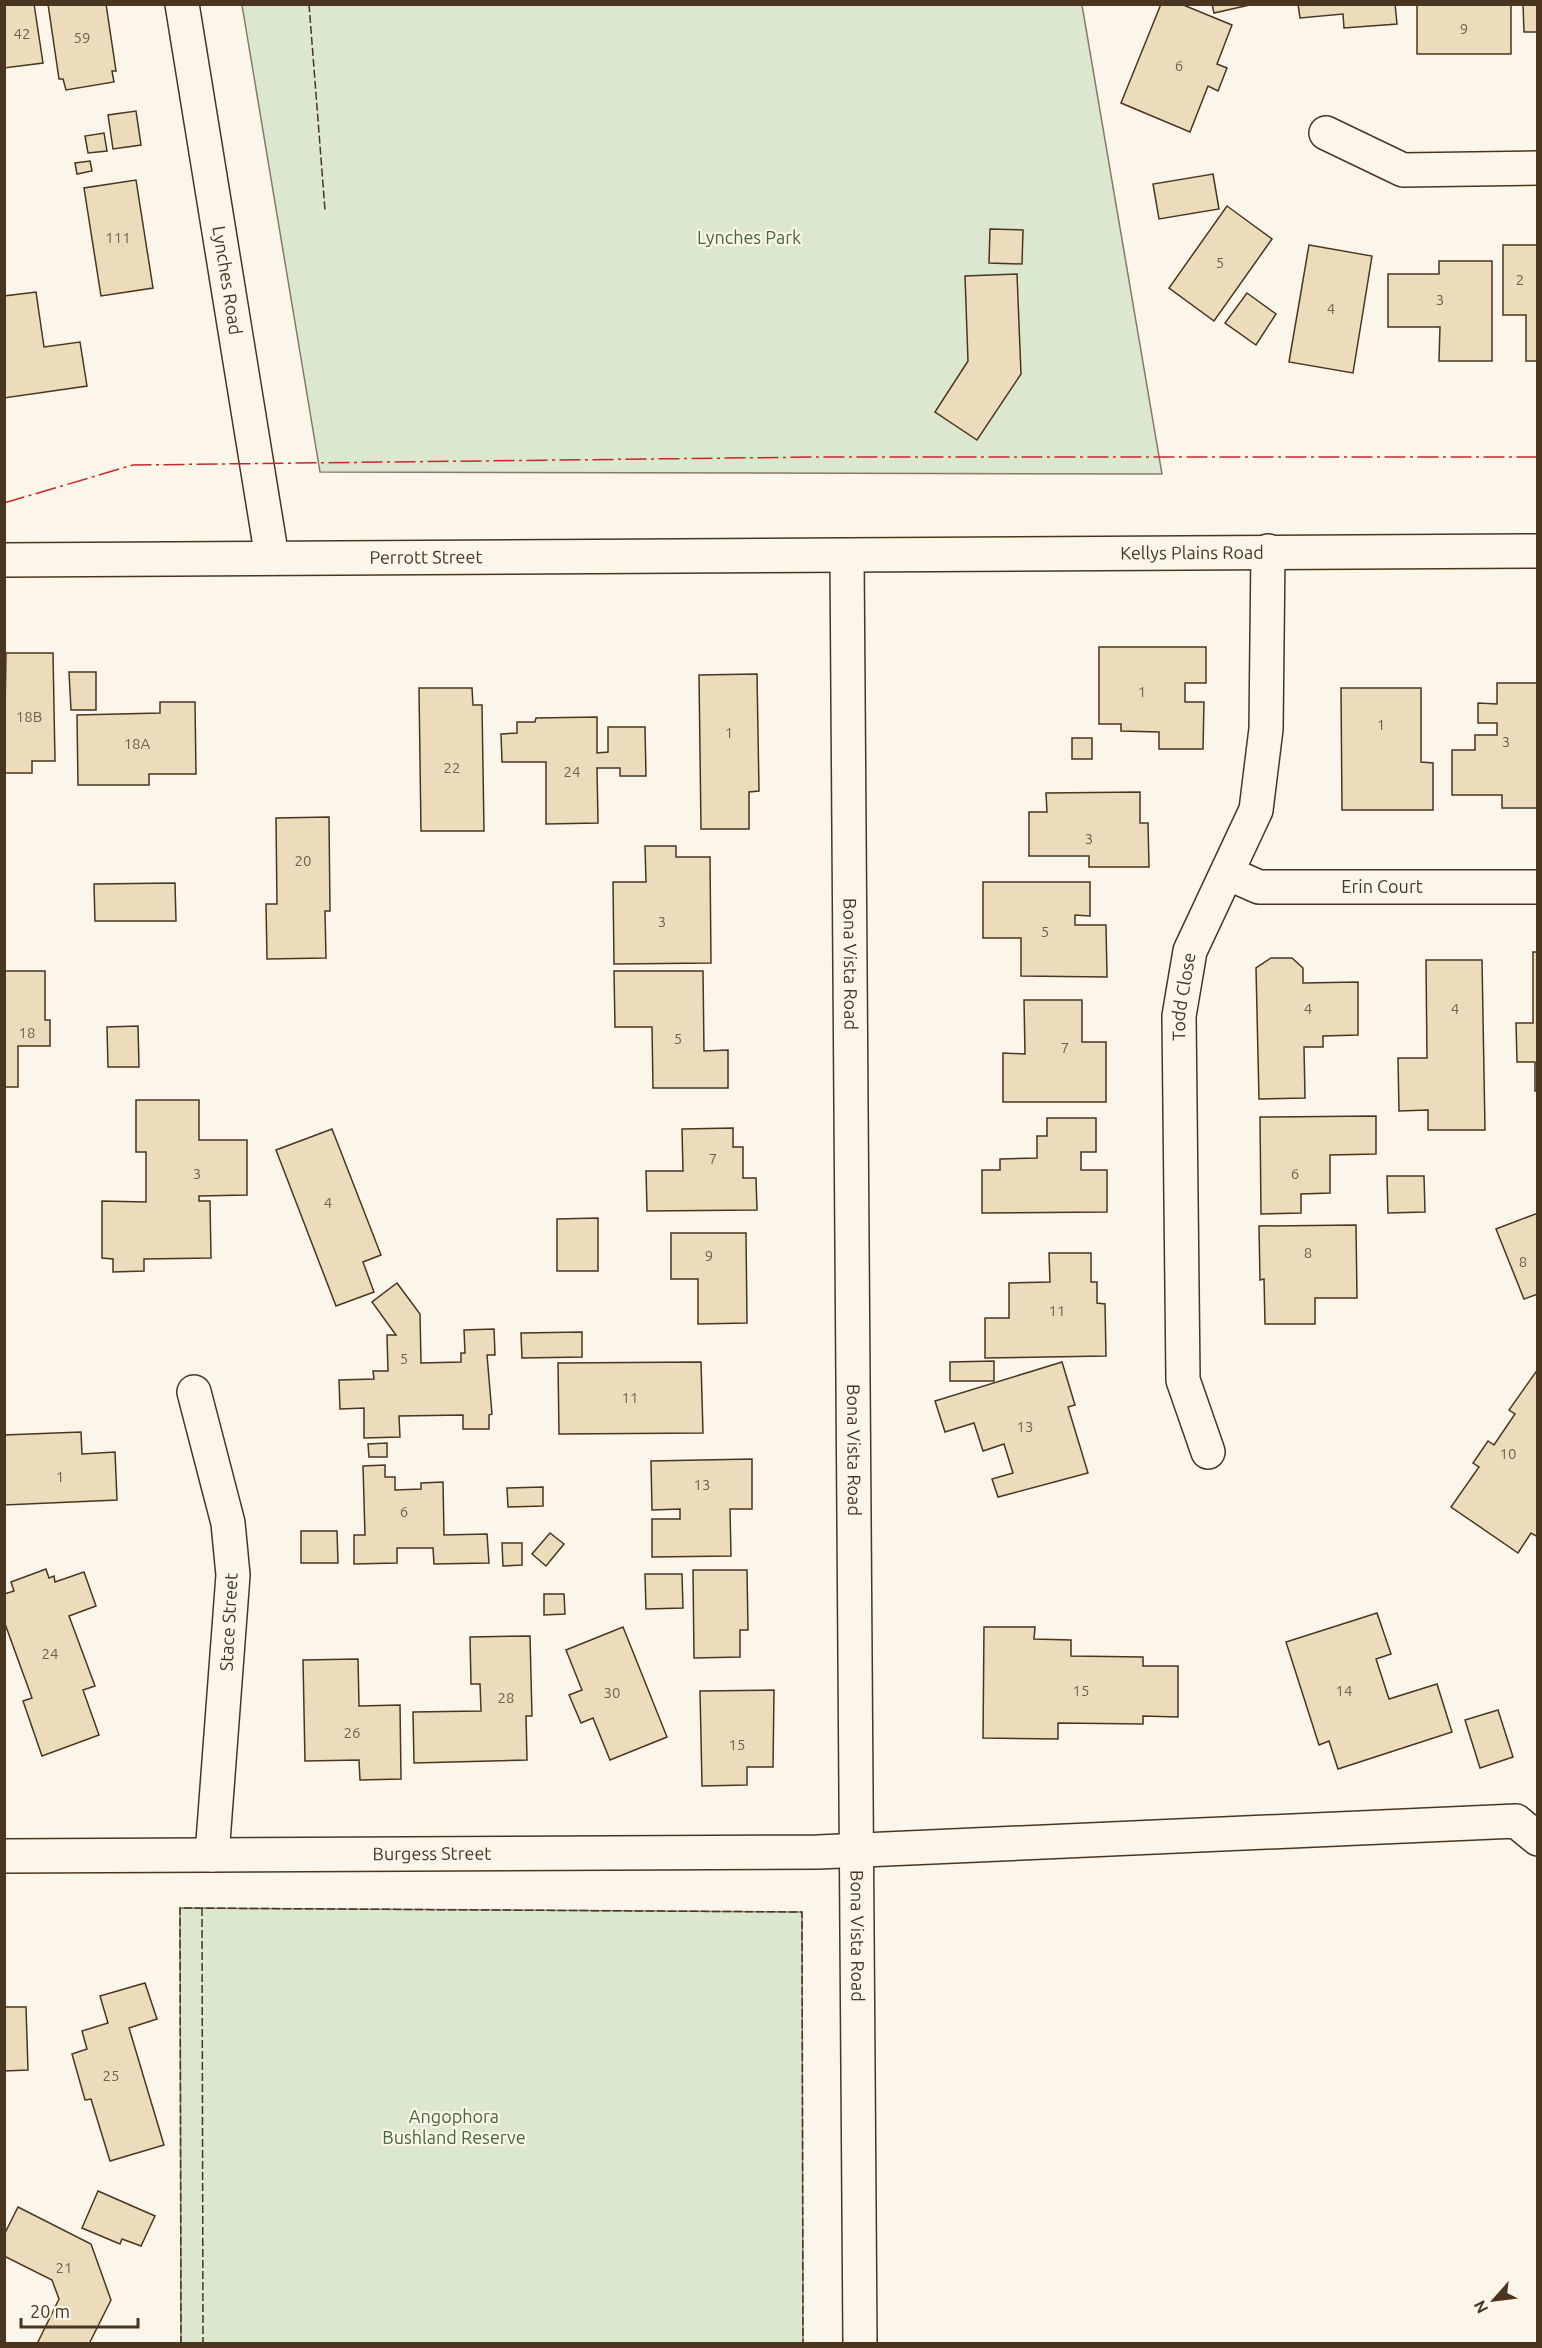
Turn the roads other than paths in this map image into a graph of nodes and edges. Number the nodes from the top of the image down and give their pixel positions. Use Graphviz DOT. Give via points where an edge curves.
graph roads {
  1 [pos="183,4"];
  2 [pos="1326,133"];
  3 [pos="1538,168"];
  4 [pos="1268,551"];
  5 [pos="1538,551"];
  6 [pos="847,555"];
  7 [pos="272,558"];
  8 [pos="4,560"];
  9 [pos="1227,873"];
  10 [pos="1538,887"];
  11 [pos="194,1392"];
  12 [pos="1208,1452"];
  13 [pos="1538,1839"];
  14 [pos="857,1851"];
  15 [pos="4,1856"];
  16 [pos="212,1856"];
  17 [pos="860,2343"];
  1 -- 7 [label="street, Lynches Road"];
  2 -- 3 [label="street" via="1403,170"];
  4 -- 5 [label="street, Kellys Plains Road"];
  4 -- 6 [label="street, Kellys Plains Road"];
  4 -- 9 [label="street, Todd Close" via="1266,729 1258,798"];
  6 -- 7 [label="street, Perrott Street"];
  6 -- 14 [label="street, Bona Vista Road"];
  7 -- 8 [label="street, Perrott Street"];
  9 -- 10 [label="street, Erin Court" via="1259,887"];
  9 -- 12 [label="street, Todd Close" via="1190,951 1179,1016 1183,1380"];
  11 -- 16 [label="street, Stace Street" via="228,1523 233,1575"];
  13 -- 14 [label="street, Burgess Street" via="1516,1821"];
  14 -- 16 [label="street, Burgess Street"];
  14 -- 17 [label="street, Bona Vista Road"];
  15 -- 16 [label="street, Burgess Street"];
}
